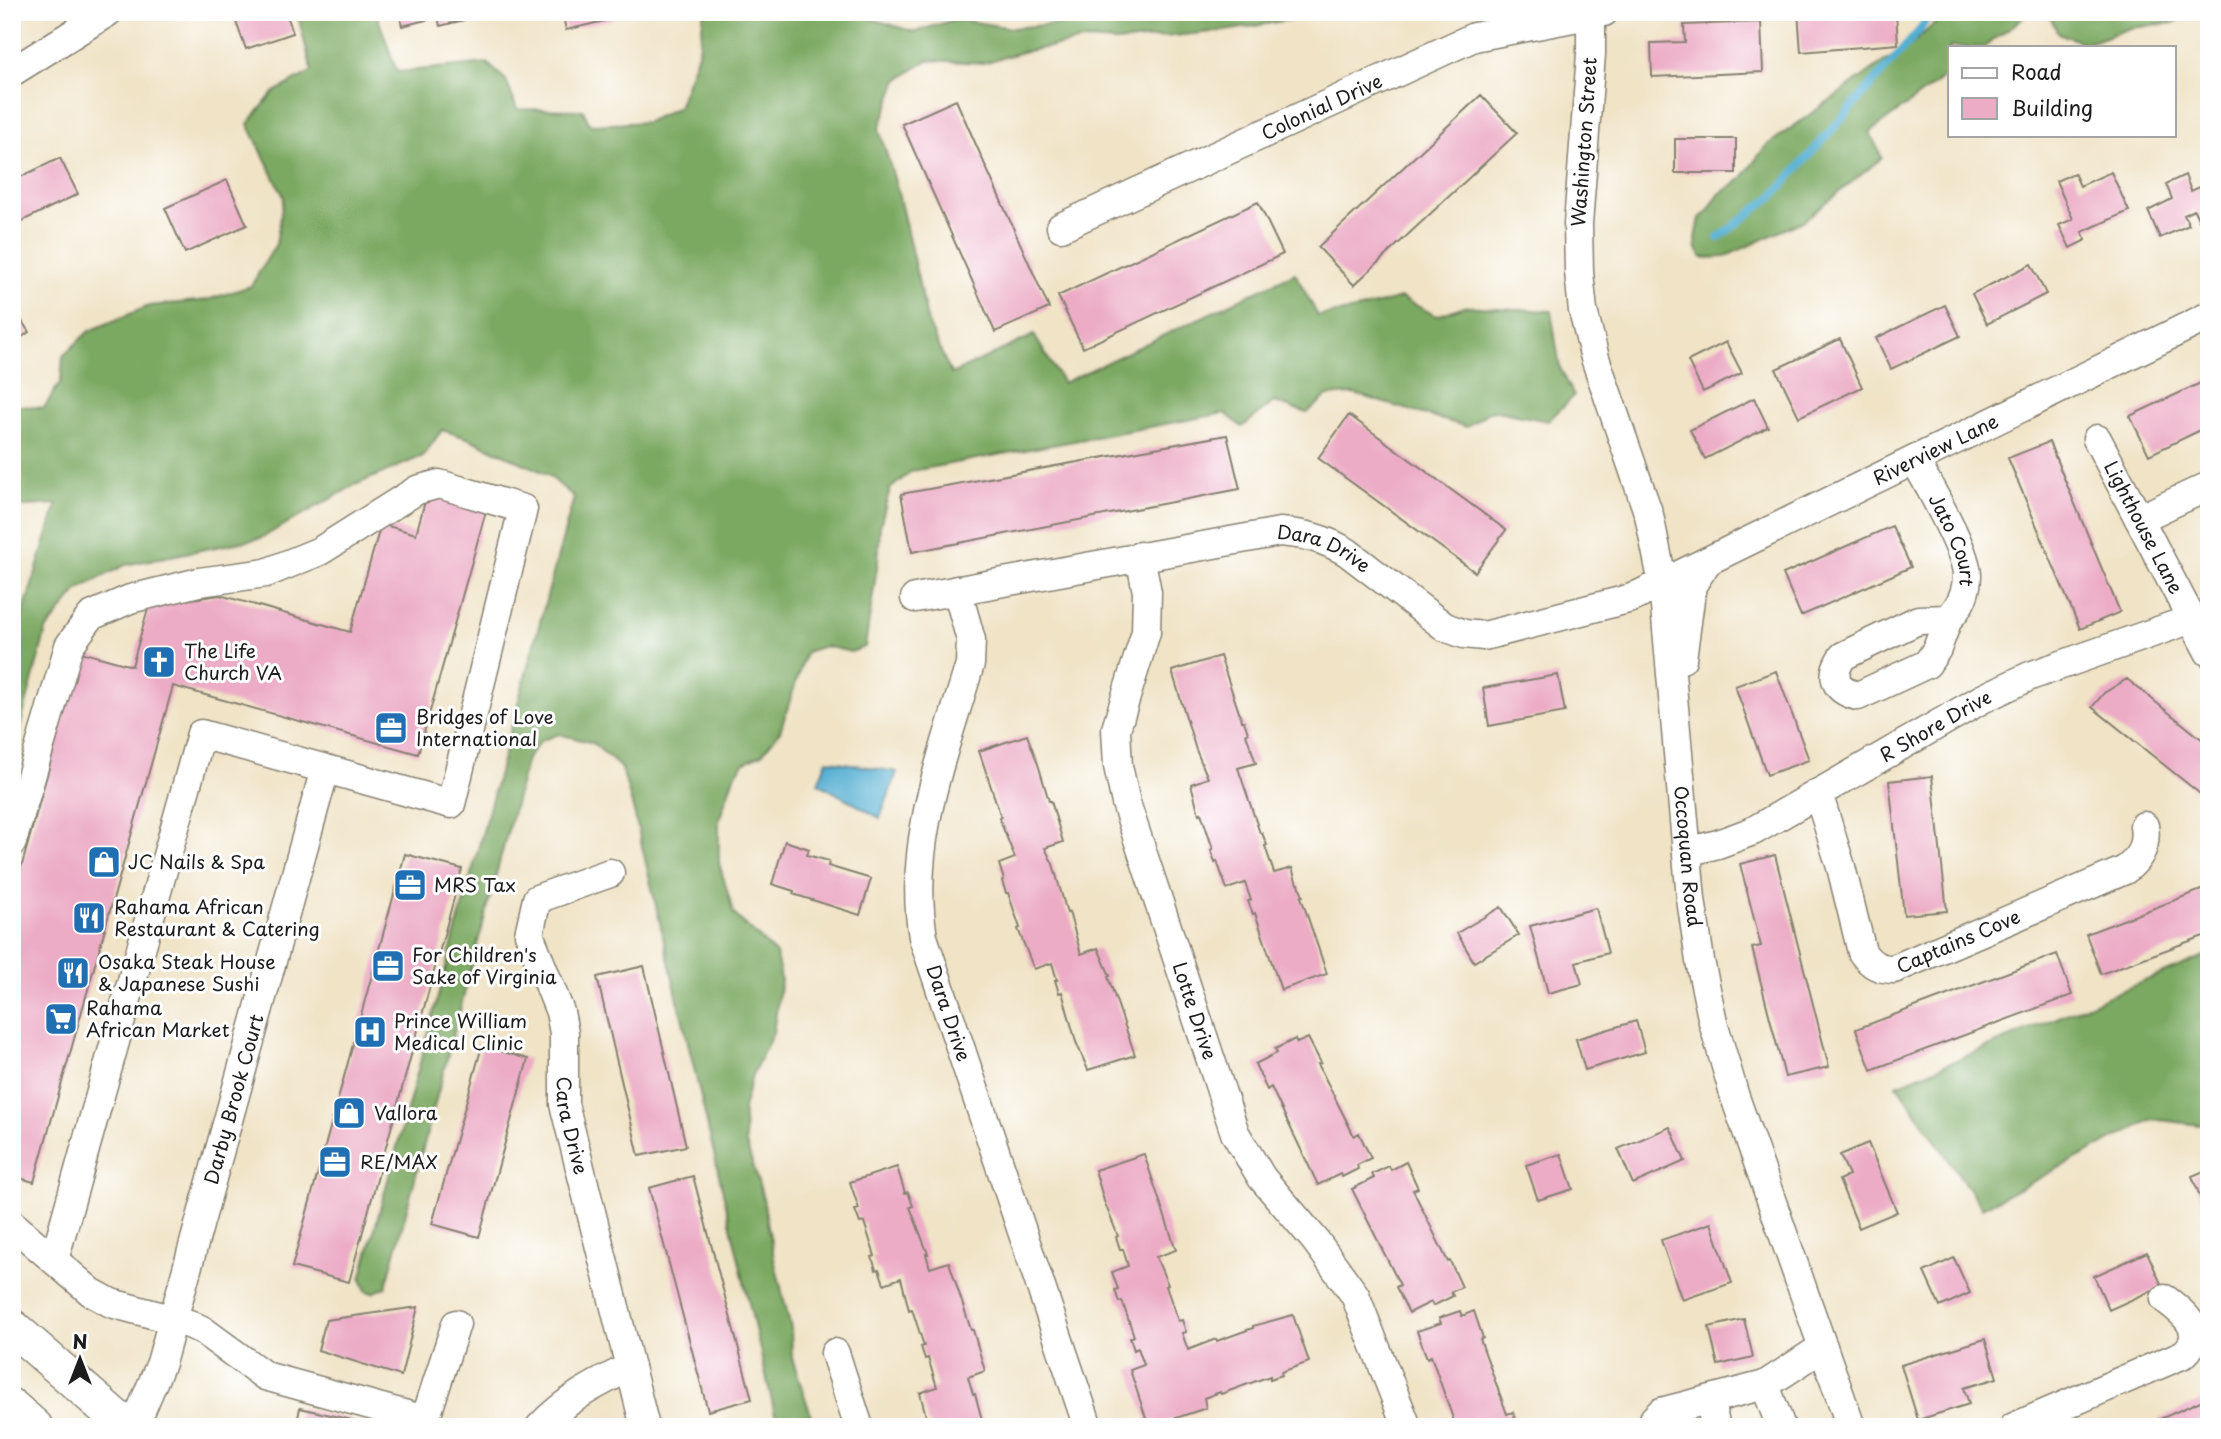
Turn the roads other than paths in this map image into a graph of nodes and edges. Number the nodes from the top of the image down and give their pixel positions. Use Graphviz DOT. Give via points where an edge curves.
graph roads {
  1 [pos="108,12"];
  2 [pos="1595,13"];
  3 [pos="12,72"];
  4 [pos="1061,227"];
  5 [pos="1579,271"];
  6 [pos="2209,317"];
  7 [pos="2097,439"];
  8 [pos="1915,460"];
  9 [pos="2209,486"];
  10 [pos="2139,519"];
  11 [pos="1140,556"];
  12 [pos="1707,562"];
  13 [pos="1662,584"];
  14 [pos="957,590"];
  15 [pos="915,598"];
  16 [pos="1948,619"];
  17 [pos="2192,619"];
  18 [pos="2209,652"];
  19 [pos="1675,721"];
  20 [pos="325,769"];
  21 [pos="1818,793"];
  22 [pos="2144,826"];
  23 [pos="12,842"];
  24 [pos="1687,852"];
  25 [pos="610,873"];
  26 [pos="12,1224"];
  27 [pos="54,1260"];
  28 [pos="2165,1299"];
  29 [pos="173,1318"];
  30 [pos="456,1324"];
  31 [pos="12,1327"];
  32 [pos="1823,1347"];
  33 [pos="835,1353"];
  34 [pos="630,1367"];
  35 [pos="1765,1385"];
  36 [pos="12,1407"];
  37 [pos="1712,1413"];
  38 [pos="373,1416"];
  39 [pos="1405,1426"];
  40 [pos="35,1427"];
  41 [pos="127,1427"];
  42 [pos="134,1427"];
  43 [pos="540,1427"];
  44 [pos="645,1427"];
  45 [pos="859,1427"];
  46 [pos="1088,1427"];
  47 [pos="1652,1427"];
  48 [pos="1781,1427"];
  49 [pos="1851,1427"];
  50 [pos="2014,1427"];
  1 -- 3 [label="street"];
  2 -- 4 [label="street, Colonial Drive" via="1474,37"];
  2 -- 5 [label="street, Washington Street" via="1578,224"];
  5 -- 13 [label="street, Occoquan Road" via="1595,358 1648,515"];
  6 -- 8 [label="street, Riverview Lane"];
  7 -- 10 [label="street, Lighthouse Lane"];
  8 -- 12 [label="street, Riverview Lane"];
  8 -- 16 [label="street, Jato Court" via="1963,555 1967,573 1958,609"];
  9 -- 10 [label="street"];
  10 -- 17 [label="street, Lighthouse Lane"];
  11 -- 13 [label="street, Dara Drive" via="1280,532 1305,534 1347,552 1445,627 1484,636 1632,598"];
  11 -- 14 [label="street, Dara Drive"];
  11 -- 39 [label="street, Lotte Drive" via="1147,592 1146,632 1116,729 1126,803 1236,1133 1262,1178 1355,1296"];
  12 -- 13 [label="street, Riverview Lane"];
  12 -- 19 [label="street" via="1689,597"];
  13 -- 19 [label="street, Occoquan Road"];
  14 -- 15 [label="street, Dara Drive"];
  14 -- 46 [label="street, Dara Drive" via="971,640 971,664 926,813 918,908 923,937"];
  17 -- 18 [label="street, Lighthouse Lane"];
  17 -- 21 [label="street, R Shore Drive" via="1994,693"];
  19 -- 24 [label="street, Occoquan Road"];
  20 -- 23 [label="street" via="450,804 523,509 439,484 417,490 320,551 266,573 141,596 91,616 69,646"];
  20 -- 27 [label="street" via="201,734"];
  20 -- 29 [label="street, Darby Brook Court"];
  21 -- 22 [label="street, Captains Cove" via="1862,952 1881,969 1894,969 2125,870 2143,850"];
  21 -- 24 [label="street, R Shore Drive" via="1753,831"];
  24 -- 32 [label="street, Occoquan Road" via="1698,948 1713,1022"];
  25 -- 34 [label="street, Cara Drive" via="537,899 529,934 560,1012 564,1104"];
  26 -- 27 [label="street"];
  27 -- 29 [label="street" via="111,1303"];
  28 -- 50 [label="street" via="2183,1312 2193,1329 2190,1348 2183,1354"];
  29 -- 38 [label="street" via="202,1330 265,1377"];
  29 -- 42 [label="street, Darby Brook Court" via="162,1363"];
  30 -- 38 [label="street" via="425,1420"];
  31 -- 41 [label="main road"];
  32 -- 35 [label="street"];
  32 -- 49 [label="street, Occoquan Road"];
  33 -- 45 [label="street"];
  34 -- 43 [label="street" via="575,1395"];
  34 -- 44 [label="street, Cara Drive"];
  35 -- 37 [label="street"];
  35 -- 48 [label="street"];
  36 -- 40 [label="main road"];
  37 -- 47 [label="street" via="1661,1412"];
}
